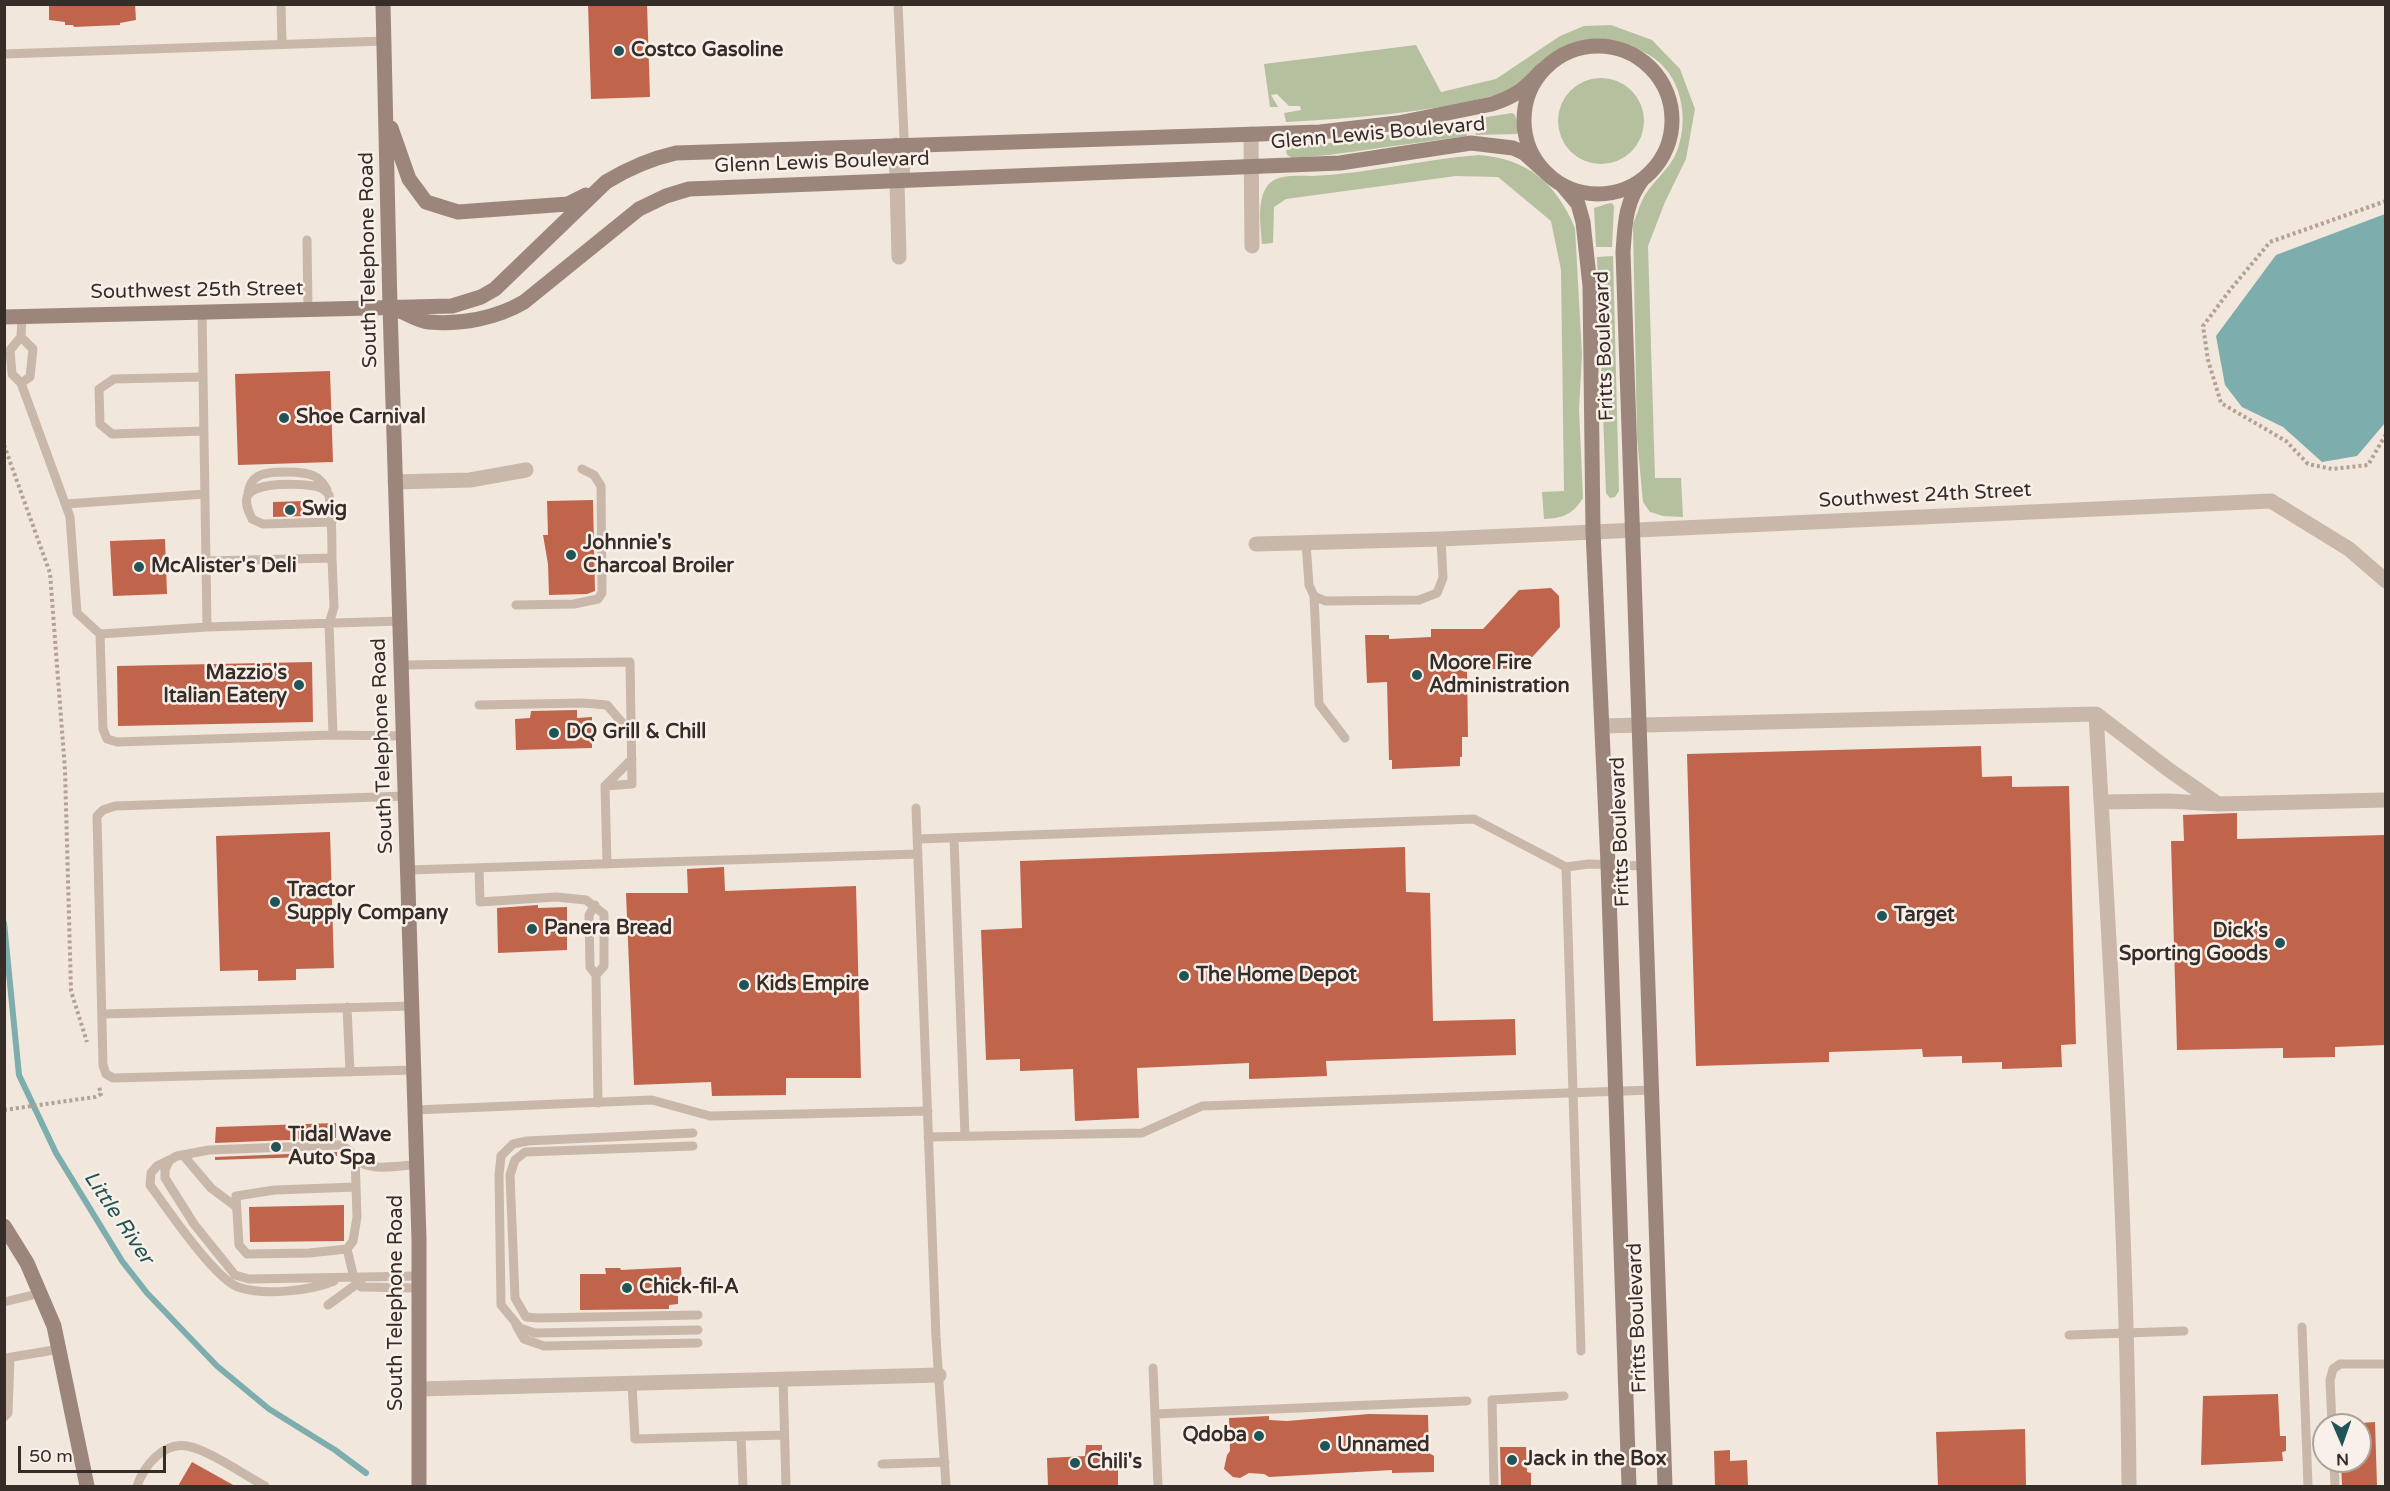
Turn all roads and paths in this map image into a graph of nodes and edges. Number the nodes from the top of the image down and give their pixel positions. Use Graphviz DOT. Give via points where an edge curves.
graph roads {
  1 [pos="281,4"];
  2 [pos="383,4"];
  3 [pos="898,4"];
  4 [pos="384,41"];
  5 [pos="282,44"];
  6 [pos="4,54"];
  7 [pos="1542,70"];
  8 [pos="386,115"];
  9 [pos="1251,134"];
  10 [pos="901,145"];
  11 [pos="1251,166"];
  12 [pos="1543,170"];
  13 [pos="1642,180"];
  14 [pos="901,182"];
  15 [pos="1562,185"];
  16 [pos="599,189"];
  17 [pos="2385,201"];
  18 [pos="307,240"];
  19 [pos="1252,246"];
  20 [pos="899,257"];
  21 [pos="390,307"];
  22 [pos="308,309"];
  23 [pos="202,311"];
  24 [pos="4,316"];
  25 [pos="22,316"];
  26 [pos="21,336"];
  27 [pos="203,377"];
  28 [pos="21,383"];
  29 [pos="204,431"];
  30 [pos="2385,434"];
  31 [pos="4,445"];
  32 [pos="582,468"];
  33 [pos="526,470"];
  34 [pos="395,482"];
  35 [pos="205,494"];
  36 [pos="66,504"];
  37 [pos="332,522"];
  38 [pos="1632,530"];
  39 [pos="1593,531"];
  40 [pos="1441,539"];
  41 [pos="1306,543"];
  42 [pos="1256,544"];
  43 [pos="332,558"];
  44 [pos="206,561"];
  45 [pos="2385,581"];
  46 [pos="1314,596"];
  47 [pos="516,605"];
  48 [pos="400,621"];
  49 [pos="329,624"];
  50 [pos="207,627"];
  51 [pos="100,634"];
  52 [pos="402,665"];
  53 [pos="479,705"];
  54 [pos="2096,714"];
  55 [pos="1602,726"];
  56 [pos="1638,726"];
  57 [pos="631,733"];
  58 [pos="333,735"];
  59 [pos="404,736"];
  60 [pos="1345,738"];
  61 [pos="632,759"];
  62 [pos="605,786"];
  63 [pos="406,796"];
  64 [pos="2385,800"];
  65 [pos="2101,802"];
  66 [pos="2218,804"];
  67 [pos="916,808"];
  68 [pos="954,838"];
  69 [pos="918,839"];
  70 [pos="918,854"];
  71 [pos="607,864"];
  72 [pos="1608,864"];
  73 [pos="1644,866"];
  74 [pos="1566,867"];
  75 [pos="479,868"];
  76 [pos="408,870"];
  77 [pos="595,905"];
  78 [pos="596,975"];
  79 [pos="412,1005"];
  80 [pos="347,1007"];
  81 [pos="102,1014"];
  82 [pos="88,1045"];
  83 [pos="414,1070"];
  84 [pos="350,1072"];
  85 [pos="98,1084"];
  86 [pos="1615,1090"];
  87 [pos="1652,1090"];
  88 [pos="1574,1092"];
  89 [pos="598,1103"];
  90 [pos="4,1110"];
  91 [pos="415,1110"];
  92 [pos="927,1111"];
  93 [pos="693,1133"];
  94 [pos="966,1136"];
  95 [pos="928,1137"];
  96 [pos="693,1146"];
  97 [pos="183,1155"];
  98 [pos="355,1157"];
  99 [pos="170,1160"];
  100 [pos="416,1165"];
  101 [pos="385,1166"];
  102 [pos="355,1175"];
  103 [pos="356,1187"];
  104 [pos="235,1206"];
  105 [pos="4,1226"];
  106 [pos="347,1249"];
  107 [pos="342,1278"];
  108 [pos="355,1280"];
  109 [pos="419,1282"];
  110 [pos="41,1293"];
  111 [pos="4,1302"];
  112 [pos="328,1305"];
  113 [pos="698,1315"];
  114 [pos="512,1318"];
  115 [pos="2302,1327"];
  116 [pos="698,1330"];
  117 [pos="2184,1331"];
  118 [pos="2127,1333"];
  119 [pos="2069,1335"];
  120 [pos="698,1343"];
  121 [pos="60,1349"];
  122 [pos="1581,1351"];
  123 [pos="7,1358"];
  124 [pos="2385,1364"];
  125 [pos="1153,1368"];
  126 [pos="939,1374"];
  127 [pos="783,1379"];
  128 [pos="632,1384"];
  129 [pos="419,1389"];
  130 [pos="1564,1396"];
  131 [pos="1467,1401"];
  132 [pos="2331,1413"];
  133 [pos="1155,1414"];
  134 [pos="4,1417"];
  135 [pos="784,1435"];
  136 [pos="741,1436"];
  137 [pos="945,1462"];
  138 [pos="882,1464"];
  139 [pos="87,1486"];
  140 [pos="137,1486"];
  141 [pos="265,1486"];
  142 [pos="419,1486"];
  143 [pos="743,1486"];
  144 [pos="786,1486"];
  145 [pos="946,1486"];
  146 [pos="1158,1486"];
  147 [pos="1494,1486"];
  148 [pos="1629,1486"];
  149 [pos="1665,1486"];
  150 [pos="2128,1486"];
  151 [pos="2308,1486"];
  1 -- 5 [label="lane"];
  2 -- 4 [label="street, South Telephone Road"];
  3 -- 10 [label="lane"];
  4 -- 5 [label="lane"];
  4 -- 8 [label="street, South Telephone Road"];
  5 -- 6 [label="lane"];
  7 -- 9 [label="street, Glenn Lewis Boulevard" via="1512,97 1467,110 1361,129"];
  7 -- 12 [label="street" via="1529,92 1523,116 1531,154"];
  7 -- 13 [label="street" via="1561,55 1585,46 1610,46 1633,54 1653,70 1667,91 1672,115 1670,140 1659,162"];
  8 -- 16 [label="street, Glenn Lewis Boulevard" via="409,179 426,202 458,212 522,209 568,204"];
  8 -- 21 [label="street, South Telephone Road"];
  9 -- 10 [label="street, Glenn Lewis Boulevard"];
  9 -- 11 [label="street"];
  10 -- 14 [label="street"];
  10 -- 16 [label="street, Glenn Lewis Boulevard" via="676,153 625,170"];
  11 -- 12 [label="street, Glenn Lewis Boulevard" via="1341,163 1471,142 1513,148"];
  11 -- 14 [label="street, Glenn Lewis Boulevard"];
  11 -- 19 [label="street"];
  12 -- 15 [label="street"];
  13 -- 15 [label="street" via="1619,191 1594,194"];
  13 -- 38 [label="street, Fritts Boulevard" via="1631,195 1623,252"];
  14 -- 20 [label="street"];
  14 -- 21 [label="street, Glenn Lewis Boulevard" via="689,189 639,209 508,311 483,319 427,322"];
  15 -- 39 [label="street, Fritts Boulevard" via="1578,204 1583,222 1590,286"];
  16 -- 21 [label="street, Glenn Lewis Boulevard" via="495,289 481,297 452,306"];
  17 -- 30 [label="path" via="2270,242 2203,326 2220,403 2286,441 2308,464 2332,468 2368,465"];
  18 -- 22 [label="lane"];
  21 -- 22 [label="street, Southwest 25th Street"];
  21 -- 34 [label="street, South Telephone Road"];
  22 -- 23 [label="street, Southwest 25th Street"];
  23 -- 25 [label="street, Southwest 25th Street"];
  23 -- 27 [label="lane"];
  24 -- 25 [label="street, Southwest 25th Street"];
  25 -- 26 [label="lane"];
  26 -- 28 [label="lane" via="10,350 12,374"];
  26 -- 28 [label="lane" via="33,349 30,377"];
  27 -- 29 [label="lane"];
  27 -- 29 [label="lane" via="114,379 99,389 99,412 100,424 112,434"];
  28 -- 36 [label="lane"];
  29 -- 35 [label="lane"];
  31 -- 82 [label="path" via="50,573 65,770 71,991"];
  32 -- 47 [label="lane" via="602,486 602,593 598,599 574,604"];
  33 -- 34 [label="street" via="470,480"];
  34 -- 48 [label="street, South Telephone Road"];
  35 -- 36 [label="lane"];
  35 -- 44 [label="lane"];
  36 -- 51 [label="lane" via="77,613"];
  37 -- 37 [label="lane" via="329,495 321,487 262,486 247,496 252,519 262,524"];
  37 -- 43 [label="lane"];
  38 -- 39 [label="street, Southwest 24th Street"];
  38 -- 45 [label="street, Southwest 24th Street" via="2271,501 2349,549"];
  38 -- 56 [label="street, Fritts Boulevard"];
  39 -- 40 [label="street, Southwest 24th Street"];
  39 -- 55 [label="street, Fritts Boulevard"];
  40 -- 41 [label="street, Southwest 24th Street"];
  40 -- 46 [label="lane" via="1443,578 1437,592 1419,600 1325,601"];
  41 -- 42 [label="street, Southwest 24th Street"];
  41 -- 46 [label="lane" via="1309,585"];
  43 -- 44 [label="lane"];
  43 -- 49 [label="lane" via="334,607"];
  44 -- 50 [label="lane"];
  46 -- 60 [label="lane" via="1319,704"];
  48 -- 49 [label="lane"];
  48 -- 52 [label="street, South Telephone Road"];
  49 -- 50 [label="lane"];
  49 -- 58 [label="lane"];
  50 -- 51 [label="lane"];
  51 -- 58 [label="lane" via="103,729 107,739 117,742"];
  52 -- 57 [label="lane" via="630,662"];
  52 -- 59 [label="street, South Telephone Road"];
  53 -- 57 [label="lane" via="607,705"];
  54 -- 56 [label="street"];
  54 -- 65 [label="street"];
  54 -- 66 [label="street"];
  55 -- 56 [label="street"];
  55 -- 72 [label="street, Fritts Boulevard"];
  56 -- 73 [label="street, Fritts Boulevard"];
  57 -- 61 [label="lane"];
  58 -- 59 [label="lane"];
  59 -- 63 [label="street, South Telephone Road"];
  61 -- 62 [label="lane"];
  61 -- 62 [label="lane" via="632,784"];
  62 -- 71 [label="lane"];
  63 -- 76 [label="street, South Telephone Road"];
  63 -- 81 [label="lane" via="115,806 103,810 97,816"];
  64 -- 66 [label="street"];
  65 -- 66 [label="street"];
  65 -- 118 [label="street"];
  67 -- 69 [label="lane"];
  68 -- 69 [label="lane"];
  68 -- 74 [label="lane" via="1474,819"];
  68 -- 94 [label="lane"];
  69 -- 70 [label="lane"];
  70 -- 71 [label="lane"];
  70 -- 92 [label="lane"];
  71 -- 75 [label="lane"];
  72 -- 73 [label="lane"];
  72 -- 74 [label="lane"];
  72 -- 86 [label="street, Fritts Boulevard"];
  73 -- 87 [label="street, Fritts Boulevard"];
  74 -- 88 [label="lane"];
  75 -- 76 [label="lane"];
  75 -- 77 [label="lane" via="480,902 556,897 586,900"];
  76 -- 79 [label="street, South Telephone Road"];
  77 -- 78 [label="lane" via="589,915 590,967"];
  77 -- 78 [label="lane" via="604,914 604,966"];
  78 -- 89 [label="lane"];
  79 -- 80 [label="lane"];
  79 -- 83 [label="street, South Telephone Road"];
  80 -- 81 [label="lane"];
  80 -- 84 [label="lane"];
  81 -- 84 [label="lane" via="103,1065 106,1074 113,1078"];
  83 -- 84 [label="lane"];
  83 -- 91 [label="street, South Telephone Road"];
  85 -- 90 [label="path" via="100,1094 95,1098"];
  86 -- 87 [label="lane"];
  86 -- 88 [label="lane"];
  86 -- 148 [label="street, Fritts Boulevard"];
  87 -- 149 [label="street, Fritts Boulevard"];
  88 -- 94 [label="lane" via="1202,1106 1142,1133"];
  88 -- 122 [label="lane"];
  89 -- 91 [label="lane"];
  89 -- 92 [label="lane" via="652,1100 710,1116"];
  91 -- 100 [label="street, South Telephone Road"];
  92 -- 95 [label="lane"];
  93 -- 114 [label="lane" via="527,1141 513,1144 501,1156 501,1305"];
  94 -- 95 [label="lane"];
  95 -- 126 [label="lane"];
  96 -- 113 [label="lane" via="525,1152 515,1160 510,1175 515,1298 526,1317"];
  97 -- 98 [label="lane" via="209,1150 340,1145 350,1149"];
  97 -- 99 [label="lane"];
  97 -- 104 [label="lane" via="211,1188"];
  98 -- 101 [label="lane" via="363,1164"];
  98 -- 102 [label="lane"];
  99 -- 107 [label="lane" via="165,1178 194,1224 235,1275 249,1279"];
  99 -- 107 [label="lane" via="151,1173 150,1185 194,1244 237,1287 289,1291"];
  100 -- 101 [label="lane"];
  100 -- 109 [label="street, South Telephone Road"];
  101 -- 102 [label="lane"];
  102 -- 103 [label="lane"];
  103 -- 104 [label="lane" via="247,1193 236,1196"];
  103 -- 106 [label="lane" via="357,1217"];
  104 -- 106 [label="lane" via="239,1245 247,1254 309,1254"];
  105 -- 110 [label="street"];
  106 -- 108 [label="lane"];
  107 -- 108 [label="lane"];
  108 -- 109 [label="lane" via="372,1277"];
  108 -- 109 [label="lane" via="363,1288"];
  108 -- 112 [label="lane"];
  109 -- 129 [label="street, South Telephone Road"];
  110 -- 111 [label="lane"];
  110 -- 121 [label="street"];
  114 -- 116 [label="lane" via="520,1328 535,1334"];
  114 -- 120 [label="lane" via="524,1339 544,1346"];
  115 -- 151 [label="lane"];
  117 -- 118 [label="lane"];
  118 -- 119 [label="lane"];
  118 -- 150 [label="street"];
  121 -- 123 [label="lane"];
  121 -- 139 [label="street"];
  123 -- 134 [label="lane" via="8,1413"];
  124 -- 132 [label="lane" via="2340,1364 2333,1369"];
  125 -- 133 [label="lane"];
  126 -- 127 [label="street"];
  126 -- 137 [label="lane"];
  127 -- 128 [label="street"];
  127 -- 135 [label="lane"];
  128 -- 129 [label="street"];
  128 -- 136 [label="lane" via="635,1439"];
  129 -- 142 [label="street, South Telephone Road"];
  130 -- 147 [label="lane" via="1492,1400"];
  131 -- 133 [label="lane"];
  133 -- 146 [label="lane"];
  135 -- 136 [label="lane"];
  135 -- 144 [label="lane"];
  136 -- 143 [label="lane"];
  137 -- 138 [label="lane"];
  137 -- 145 [label="lane"];
  140 -- 141 [label="lane" via="158,1455 186,1446"];
}
